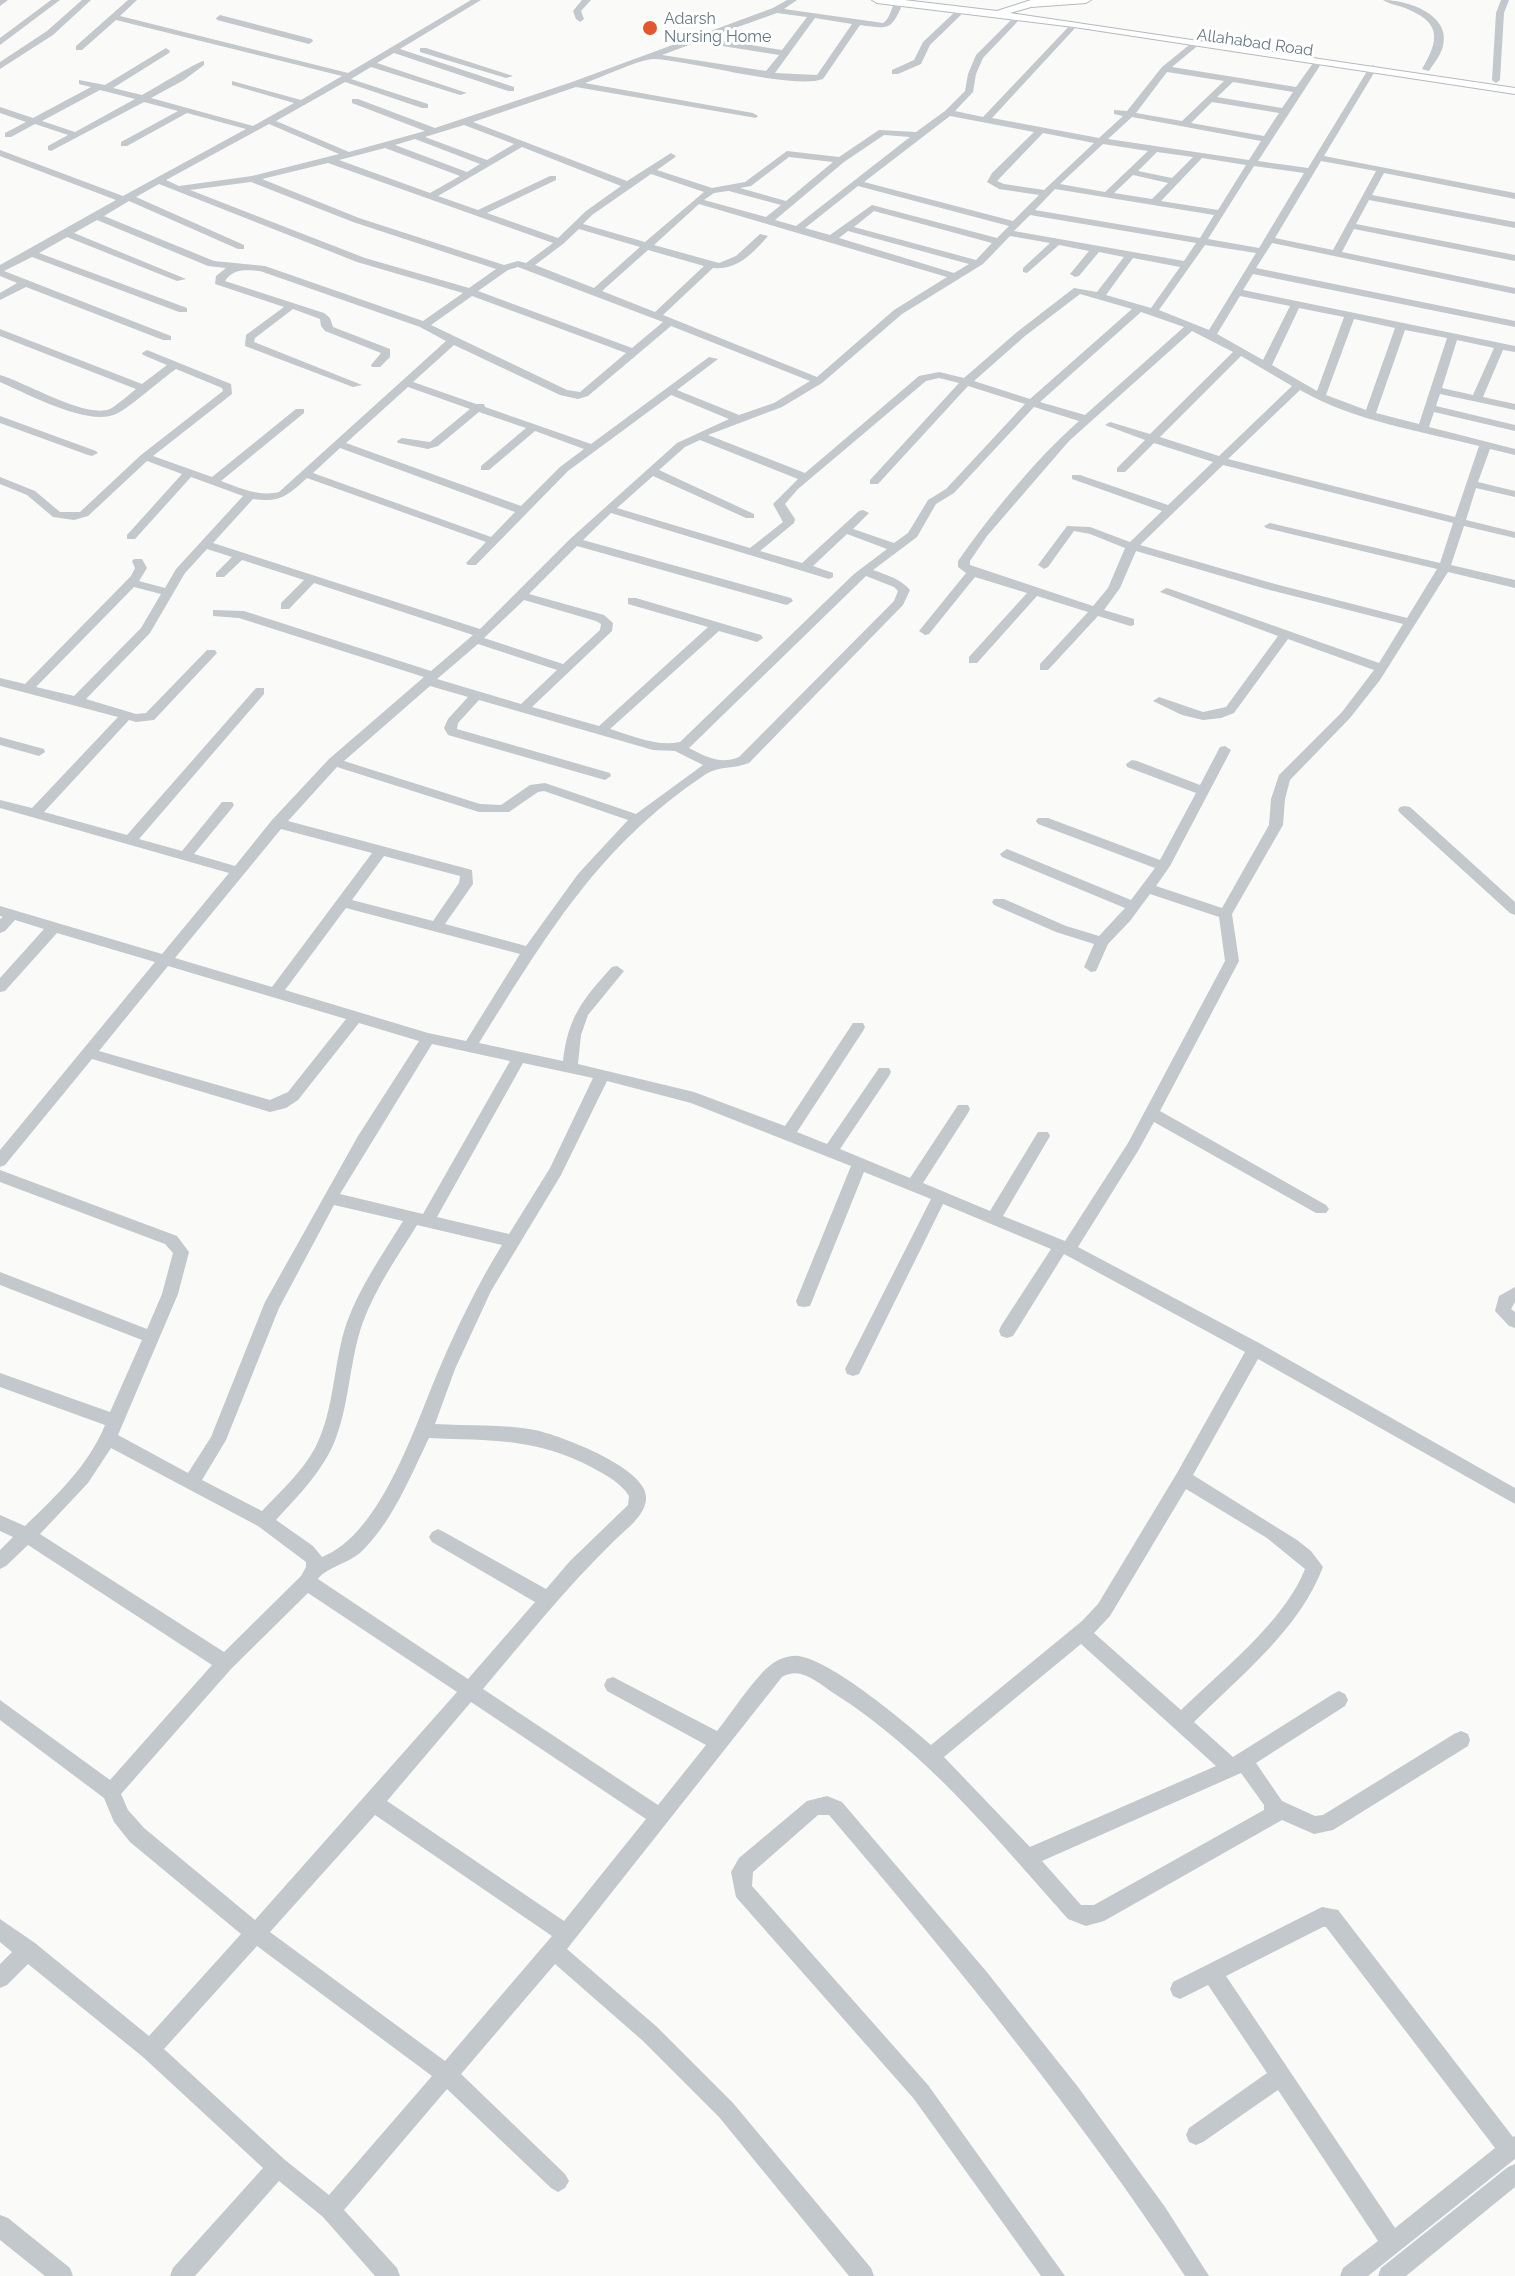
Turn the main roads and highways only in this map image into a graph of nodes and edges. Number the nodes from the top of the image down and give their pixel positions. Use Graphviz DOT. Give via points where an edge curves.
graph roads {
  1 [pos="877,0"];
  2 [pos="954,0"];
  3 [pos="1086,0"];
  4 [pos="1062,1"];
  5 [pos="922,3"];
  6 [pos="1004,7"];
  7 [pos="1051,14"];
  8 [pos="1199,39"];
  9 [pos="1515,83"];
  10 [pos="1515,90"];
  1 -- 5 [label="main road"];
  2 -- 6 [label="main road"];
  3 -- 4 [label="main road"];
  4 -- 6 [label="main road"];
  4 -- 7 [label="main road"];
  5 -- 6 [label="main road" via="984,14"];
  6 -- 7 [label="main road, Allahabad Road"];
  6 -- 8 [label="main road" via="1017,17"];
  7 -- 8 [label="main road, Allahabad Road"];
  8 -- 9 [label="main road, Allahabad Road"];
  8 -- 10 [label="main road"];
}
